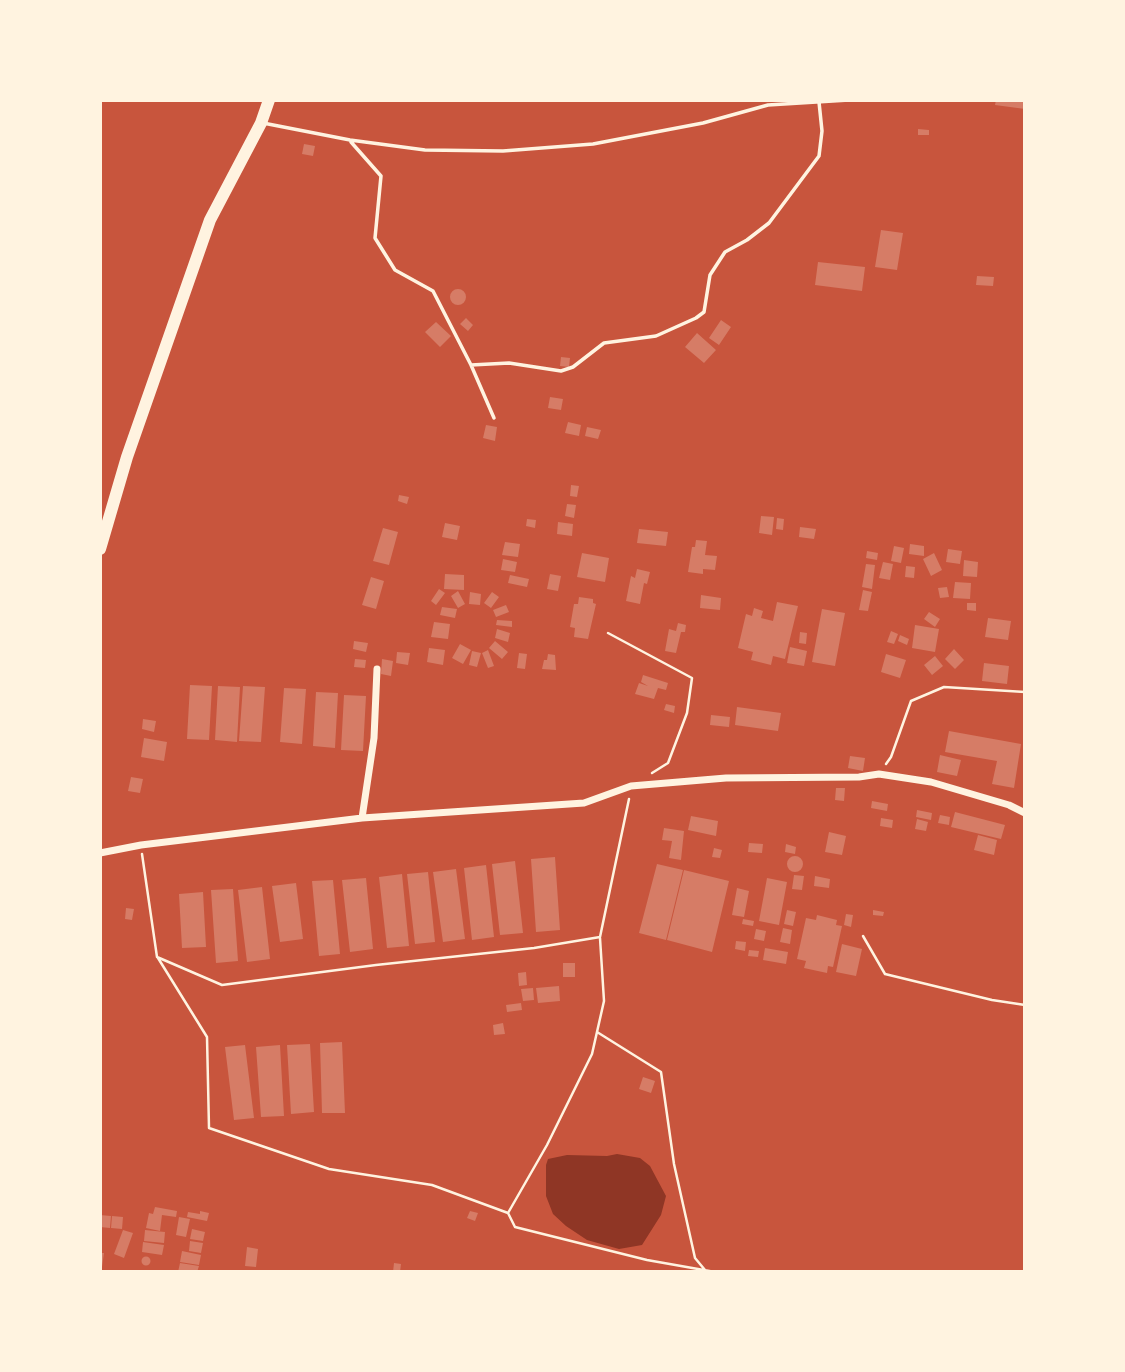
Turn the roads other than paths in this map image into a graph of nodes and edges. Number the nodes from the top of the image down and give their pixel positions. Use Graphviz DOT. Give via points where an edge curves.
graph roads {
  1 [pos="269,100"];
  2 [pos="849,100"];
  3 [pos="818,102"];
  4 [pos="261,123"];
  5 [pos="350,141"];
  6 [pos="471,365"];
  7 [pos="494,418"];
  8 [pos="100,549"];
  9 [pos="377,669"];
  10 [pos="1025,813"];
  11 [pos="362,818"];
  12 [pos="100,853"];
  1 -- 4 [label="main road"];
  2 -- 3 [label="lane"];
  3 -- 5 [label="lane" via="768,105 593,144 502,151 425,150"];
  3 -- 6 [label="lane" via="820,156 769,223 725,251 710,275 704,312 656,337 604,343 561,371 509,363"];
  4 -- 5 [label="lane"];
  4 -- 8 [label="main road" via="210,220 127,457"];
  5 -- 6 [label="lane" via="381,176 375,238 395,270 433,291"];
  6 -- 7 [label="lane"];
  9 -- 11 [label="street" via="374,738"];
  10 -- 11 [label="street" via="931,782 879,774 631,786 584,803"];
  11 -- 12 [label="street"];
}
